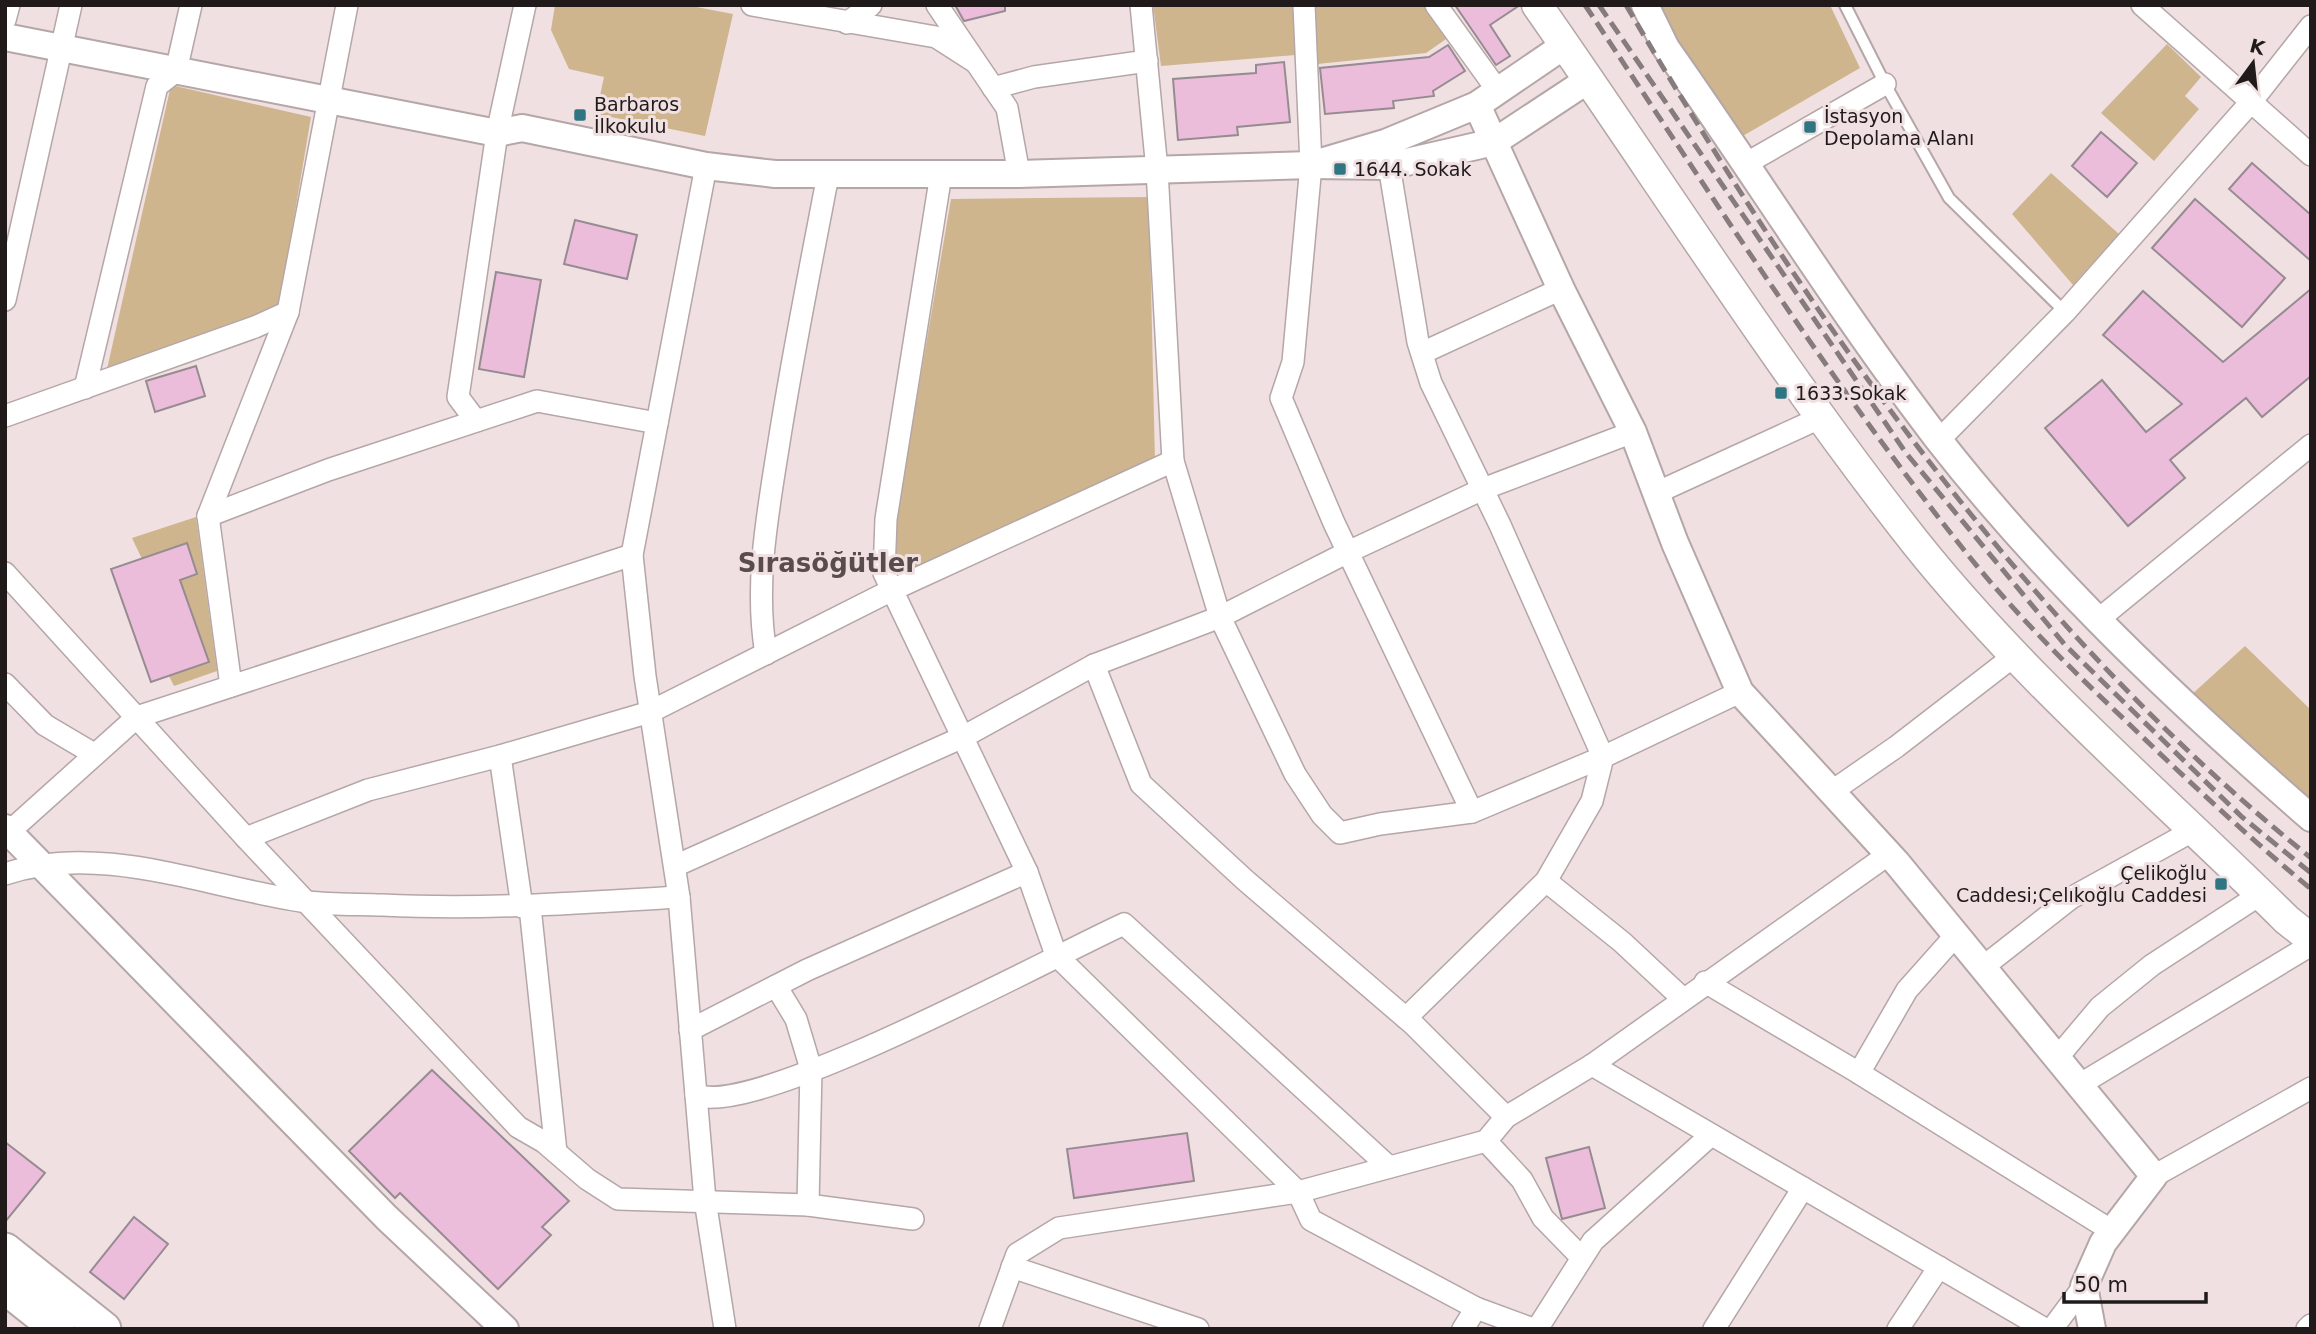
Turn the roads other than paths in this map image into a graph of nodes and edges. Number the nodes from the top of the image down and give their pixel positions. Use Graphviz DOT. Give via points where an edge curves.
graph roads {
  1 [pos="9,5"];
  2 [pos="71,5"];
  3 [pos="191,5"];
  4 [pos="347,5"];
  5 [pos="525,5"];
  6 [pos="752,5"];
  7 [pos="871,5"];
  8 [pos="937,5"];
  9 [pos="1141,5"];
  10 [pos="1304,5"];
  11 [pos="1436,5"];
  12 [pos="1537,5"];
  13 [pos="1645,5"];
  14 [pos="1845,5"];
  15 [pos="2142,5"];
  16 [pos="5,20"];
  17 [pos="847,23"];
  18 [pos="2311,26"];
  19 [pos="5,37"];
  20 [pos="1565,46"];
  21 [pos="61,49"];
  22 [pos="1147,61"];
  23 [pos="975,62"];
  24 [pos="176,71"];
  25 [pos="1588,80"];
  26 [pos="1885,84"];
  27 [pos="993,88"];
  28 [pos="1488,98"];
  29 [pos="327,102"];
  30 [pos="2251,102"];
  31 [pos="497,134"];
  32 [pos="1494,142"];
  33 [pos="1387,155"];
  34 [pos="2311,155"];
  35 [pos="1747,163"];
  36 [pos="1311,165"];
  37 [pos="706,166"];
  38 [pos="1157,170"];
  39 [pos="941,174"];
  40 [pos="1019,174"];
  41 [pos="828,175"];
  42 [pos="1561,289"];
  43 [pos="5,300"];
  44 [pos="288,312"];
  45 [pos="2065,312"];
  46 [pos="1422,353"];
  47 [pos="85,388"];
  48 [pos="5,416"];
  49 [pos="1822,417"];
  50 [pos="475,421"];
  51 [pos="657,423"];
  52 [pos="1633,432"];
  53 [pos="1939,440"];
  54 [pos="2311,445"];
  55 [pos="1172,461"];
  56 [pos="1483,489"];
  57 [pos="1656,493"];
  58 [pos="208,516"];
  59 [pos="1348,552"];
  60 [pos="632,555"];
  61 [pos="5,573"];
  62 [pos="892,590"];
  63 [pos="1220,617"];
  64 [pos="2099,619"];
  65 [pos="766,654"];
  66 [pos="2014,656"];
  67 [pos="1094,665"];
  68 [pos="5,684"];
  69 [pos="232,686"];
  70 [pos="1740,692"];
  71 [pos="650,712"];
  72 [pos="137,717"];
  73 [pos="963,737"];
  74 [pos="94,754"];
  75 [pos="500,756"];
  76 [pos="1603,757"];
  77 [pos="1831,792"];
  78 [pos="1472,812"];
  79 [pos="2311,818"];
  80 [pos="2196,829"];
  81 [pos="7,830"];
  82 [pos="246,838"];
  83 [pos="1889,854"];
  84 [pos="39,864"];
  85 [pos="675,866"];
  86 [pos="1027,872"];
  87 [pos="5,874"];
  88 [pos="1546,881"];
  89 [pos="2261,894"];
  90 [pos="679,897"];
  91 [pos="308,902"];
  92 [pos="526,907"];
  93 [pos="1956,935"];
  94 [pos="2311,939"];
  95 [pos="2311,945"];
  96 [pos="1056,955"];
  97 [pos="1983,967"];
  98 [pos="1705,982"];
  99 [pos="776,986"];
  100 [pos="1682,998"];
  101 [pos="1406,1018"];
  102 [pos="690,1030"];
  103 [pos="2057,1058"];
  104 [pos="1592,1065"];
  105 [pos="811,1069"];
  106 [pos="1858,1073"];
  107 [pos="2079,1085"];
  108 [pos="2311,1088"];
  109 [pos="696,1095"];
  110 [pos="1506,1117"];
  111 [pos="1711,1135"];
  112 [pos="1486,1140"];
  113 [pos="556,1152"];
  114 [pos="1389,1167"];
  115 [pos="2154,1176"];
  116 [pos="1803,1188"];
  117 [pos="1298,1192"];
  118 [pos="705,1200"];
  119 [pos="808,1205"];
  120 [pos="913,1219"];
  121 [pos="2112,1231"];
  122 [pos="5,1250"];
  123 [pos="1581,1257"];
  124 [pos="1012,1267"];
  125 [pos="1939,1267"];
  126 [pos="2084,1286"];
  127 [pos="5,1287"];
  128 [pos="1476,1308"];
  129 [pos="42,1323"];
  130 [pos="2311,1325"];
  131 [pos="104,1329"];
  132 [pos="505,1329"];
  133 [pos="725,1329"];
  134 [pos="989,1329"];
  135 [pos="1198,1329"];
  136 [pos="1463,1329"];
  137 [pos="1535,1329"];
  138 [pos="1714,1329"];
  139 [pos="1898,1329"];
  140 [pos="2045,1329"];
  141 [pos="2052,1329"];
  142 [pos="2092,1329"];
  143 [pos="2307,1329"];
  1 -- 16 [label="street"];
  2 -- 21 [label="street"];
  3 -- 24 [label="street"];
  4 -- 29 [label="street"];
  5 -- 31 [label="street"];
  6 -- 17 [label="street"];
  7 -- 17 [label="street"];
  8 -- 23 [label="street"];
  9 -- 22 [label="street"];
  10 -- 36 [label="street"];
  11 -- 28 [label="street"];
  12 -- 20 [label="main road"];
  13 -- 35 [label="street" via="1667,48"];
  14 -- 26 [label="lane"];
  15 -- 30 [label="street"];
  17 -- 23 [label="street" via="936,37"];
  18 -- 30 [label="street"];
  19 -- 21 [label="street"];
  20 -- 25 [label="main road"];
  20 -- 28 [label="street"];
  21 -- 24 [label="street"];
  21 -- 43 [label="street"];
  22 -- 27 [label="street" via="1034,77"];
  22 -- 38 [label="street"];
  23 -- 27 [label="street"];
  24 -- 29 [label="street"];
  24 -- 47 [label="street" via="157,86"];
  25 -- 32 [label="street"];
  25 -- 49 [label="main road"];
  26 -- 35 [label="street"];
  26 -- 45 [label="lane" via="1949,198"];
  27 -- 40 [label="street" via="1007,108"];
  28 -- 32 [label="street"];
  28 -- 33 [label="street"];
  29 -- 31 [label="street"];
  29 -- 44 [label="street"];
  30 -- 34 [label="street"];
  30 -- 45 [label="street"];
  31 -- 37 [label="street" via="522,128"];
  31 -- 50 [label="street" via="458,397"];
  32 -- 33 [label="street"];
  32 -- 42 [label="street"];
  33 -- 36 [label="street"];
  33 -- 46 [label="street"];
  35 -- 53 [label="street" via="1867,344"];
  36 -- 38 [label="street"];
  36 -- 59 [label="street" via="1293,362 1281,398"];
  37 -- 41 [label="street"];
  37 -- 51 [label="street"];
  38 -- 40 [label="street"];
  38 -- 55 [label="street"];
  39 -- 40 [label="street"];
  39 -- 41 [label="street"];
  39 -- 62 [label="street" via="886,519 884,573"];
  41 -- 65 [label="street" via="765,527 760,618"];
  42 -- 46 [label="street"];
  42 -- 52 [label="street"];
  44 -- 47 [label="street"];
  44 -- 58 [label="street"];
  45 -- 53 [label="street"];
  46 -- 56 [label="street" via="1431,383"];
  47 -- 48 [label="street"];
  49 -- 57 [label="street"];
  49 -- 66 [label="main road" via="1916,543"];
  50 -- 51 [label="street" via="537,401"];
  50 -- 58 [label="street"];
  51 -- 60 [label="street"];
  52 -- 56 [label="street"];
  52 -- 57 [label="street"];
  53 -- 64 [label="street"];
  54 -- 64 [label="street"];
  55 -- 62 [label="street"];
  55 -- 63 [label="street"];
  56 -- 59 [label="street"];
  56 -- 76 [label="street"];
  57 -- 70 [label="street"];
  58 -- 69 [label="street"];
  59 -- 63 [label="street"];
  59 -- 78 [label="street"];
  60 -- 69 [label="street"];
  60 -- 71 [label="street"];
  61 -- 72 [label="street"];
  62 -- 65 [label="street"];
  62 -- 73 [label="street"];
  63 -- 67 [label="street"];
  63 -- 78 [label="street" via="1295,774 1340,833"];
  64 -- 79 [label="street"];
  65 -- 71 [label="street"];
  66 -- 77 [label="street"];
  66 -- 80 [label="main road"];
  67 -- 73 [label="street"];
  67 -- 101 [label="street" via="1141,784"];
  68 -- 74 [label="street" via="45,725"];
  69 -- 72 [label="street"];
  70 -- 76 [label="street"];
  70 -- 77 [label="street"];
  71 -- 75 [label="street"];
  71 -- 85 [label="street"];
  72 -- 74 [label="street"];
  72 -- 82 [label="street"];
  73 -- 85 [label="street"];
  73 -- 86 [label="street"];
  74 -- 81 [label="street"];
  75 -- 82 [label="street" via="368,790"];
  75 -- 92 [label="street"];
  76 -- 78 [label="street"];
  76 -- 88 [label="street" via="1592,801"];
  77 -- 83 [label="street"];
  80 -- 89 [label="main road"];
  80 -- 97 [label="street" via="2071,898"];
  81 -- 84 [label="street"];
  82 -- 91 [label="street"];
  83 -- 93 [label="street"];
  83 -- 98 [label="street"];
  84 -- 87 [label="street"];
  84 -- 91 [label="street" via="90,862"];
  84 -- 132 [label="street" via="387,1218"];
  85 -- 90 [label="street"];
  86 -- 96 [label="street"];
  86 -- 99 [label="street"];
  88 -- 100 [label="street"];
  88 -- 101 [label="street"];
  89 -- 94 [label="main road"];
  89 -- 103 [label="street" via="2142,973 2100,1007"];
  90 -- 92 [label="street"];
  90 -- 102 [label="street"];
  91 -- 92 [label="street"];
  91 -- 113 [label="street" via="519,1127"];
  92 -- 113 [label="street"];
  93 -- 97 [label="street"];
  93 -- 106 [label="street" via="1907,990"];
  95 -- 107 [label="street"];
  96 -- 105 [label="street" via="951,1012"];
  96 -- 114 [label="street" via="1124,925"];
  96 -- 117 [label="street"];
  97 -- 103 [label="street"];
  98 -- 100 [label="street"];
  98 -- 106 [label="street"];
  99 -- 102 [label="street"];
  99 -- 105 [label="street" via="796,1020"];
  100 -- 104 [label="street"];
  101 -- 110 [label="street"];
  102 -- 109 [label="street"];
  103 -- 107 [label="street"];
  104 -- 110 [label="street"];
  104 -- 111 [label="street"];
  105 -- 109 [label="street" via="757,1091 709,1100"];
  105 -- 119 [label="street"];
  106 -- 121 [label="street"];
  107 -- 115 [label="street"];
  108 -- 115 [label="street"];
  109 -- 118 [label="street"];
  110 -- 112 [label="street"];
  111 -- 116 [label="street"];
  111 -- 123 [label="street"];
  112 -- 114 [label="street"];
  112 -- 123 [label="street" via="1522,1180 1543,1218"];
  113 -- 118 [label="street" via="618,1199"];
  114 -- 117 [label="street"];
  115 -- 121 [label="street"];
  116 -- 125 [label="street"];
  116 -- 138 [label="street"];
  117 -- 124 [label="street" via="1059,1228 1017,1255"];
  117 -- 128 [label="street" via="1311,1220"];
  118 -- 119 [label="street"];
  118 -- 133 [label="street"];
  119 -- 120 [label="street"];
  121 -- 126 [label="street"];
  122 -- 131 [label="main road"];
  123 -- 137 [label="street"];
  124 -- 134 [label="street"];
  124 -- 135 [label="street"];
  125 -- 139 [label="street"];
  125 -- 140 [label="street"];
  126 -- 141 [label="street"];
  126 -- 142 [label="street"];
  127 -- 129 [label="main road"];
  128 -- 136 [label="street"];
  128 -- 137 [label="street"];
  130 -- 143 [label="street"];
}
